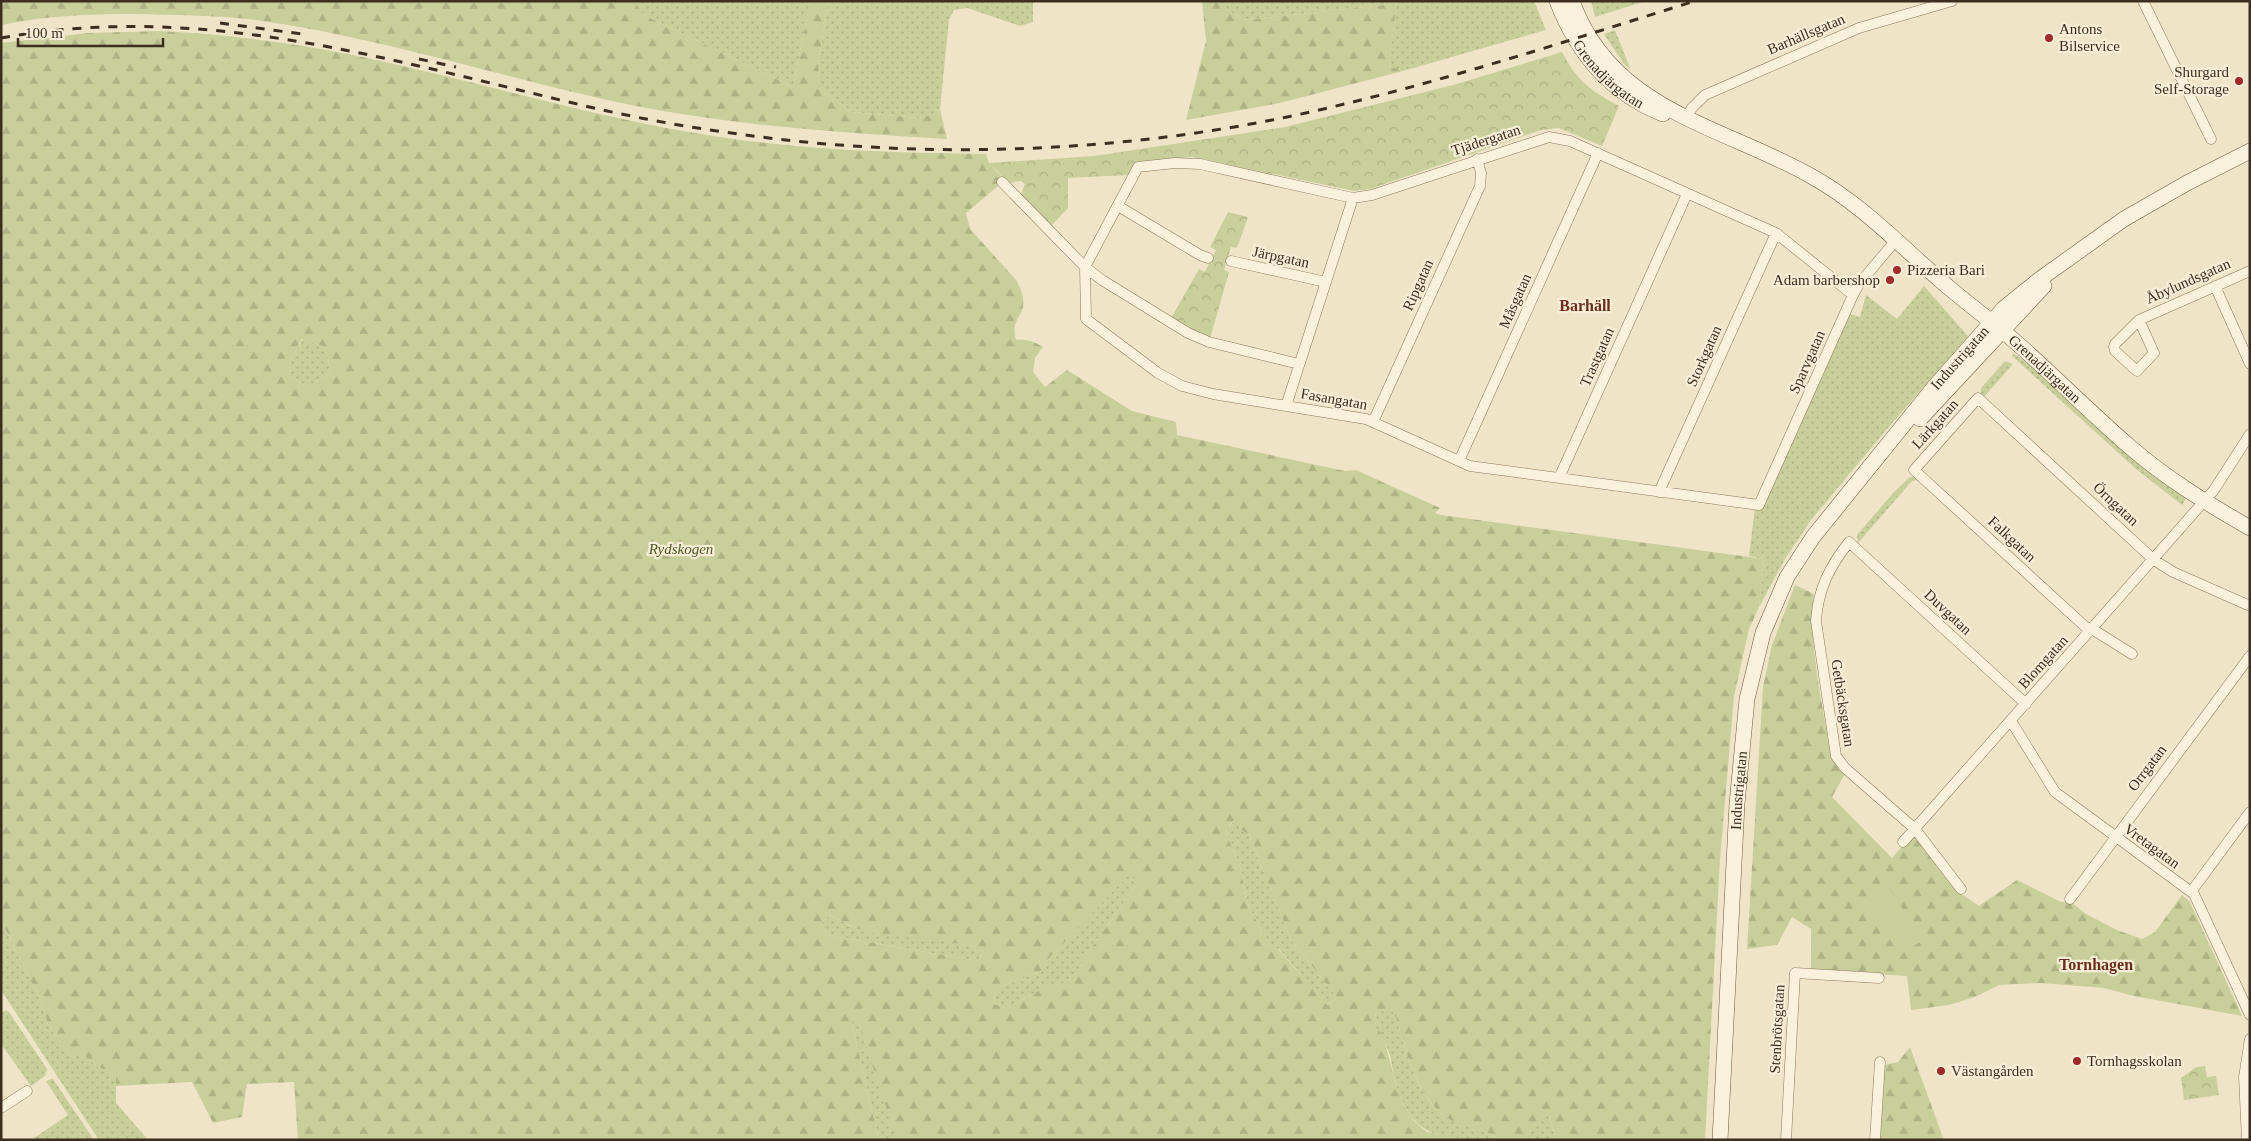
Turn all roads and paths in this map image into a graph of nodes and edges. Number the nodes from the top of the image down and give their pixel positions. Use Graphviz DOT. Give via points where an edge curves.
graph roads {
  1 [pos="1557,1"];
  2 [pos="1572,1"];
  3 [pos="1952,1"];
  4 [pos="2143,1"];
  5 [pos="1686,119"];
  6 [pos="2211,139"];
  7 [pos="2250,151"];
  8 [pos="1598,153"];
  9 [pos="1477,159"];
  10 [pos="1002,182"];
  11 [pos="1688,194"];
  12 [pos="1354,198"];
  13 [pos="1118,206"];
  14 [pos="1776,233"];
  15 [pos="1896,240"];
  16 [pos="1208,258"];
  17 [pos="1230,261"];
  18 [pos="1085,267"];
  19 [pos="2250,271"];
  20 [pos="1326,282"];
  21 [pos="2215,286"];
  22 [pos="1853,294"];
  23 [pos="2139,320"];
  24 [pos="1997,326"];
  25 [pos="1299,364"];
  26 [pos="2250,364"];
  27 [pos="1978,398"];
  28 [pos="1286,406"];
  29 [pos="1373,422"];
  30 [pos="2250,434"];
  31 [pos="1459,461"];
  32 [pos="1914,470"];
  33 [pos="1559,478"];
  34 [pos="1659,492"];
  35 [pos="2204,501"];
  36 [pos="1759,505"];
  37 [pos="2250,528"];
  38 [pos="1849,542"];
  39 [pos="2154,560"];
  40 [pos="2250,606"];
  41 [pos="2091,630"];
  42 [pos="2132,654"];
  43 [pos="2250,656"];
  44 [pos="2026,704"];
  45 [pos="2011,721"];
  46 [pos="2250,812"];
  47 [pos="1915,829"];
  48 [pos="2114,838"];
  49 [pos="1903,842"];
  50 [pos="1961,889"];
  51 [pos="2191,892"];
  52 [pos="2070,899"];
  53 [pos="1879,978"];
  54 [pos="2250,1015"];
  55 [pos="2250,1039"];
  56 [pos="1880,1062"];
  57 [pos="27,1091"];
  58 [pos="1,1108"];
  59 [pos="1720,1140"];
  60 [pos="1786,1140"];
  61 [pos="1875,1140"];
  62 [pos="2247,1140"];
  1 -- 5 [label="main road, Grenadjärgatan" via="1580,48 1606,79 1640,104"];
  2 -- 5 [label="main road, Grenadjärgatan" via="1589,37 1620,75"];
  3 -- 5 [label="street, Barhällsgatan" via="1859,28 1747,76 1705,95"];
  4 -- 6 [label="street"];
  5 -- 15 [label="main road, Grenadjärgatan" via="1811,175"];
  7 -- 24 [label="main road, Industrigatan" via="2148,204 2108,230 2072,256"];
  8 -- 9 [label="street, Tjädergatan" via="1563,139 1548,137"];
  8 -- 11 [label="street, Tjädergatan"];
  8 -- 31 [label="street, Måsgatan"];
  9 -- 12 [label="street, Tjädergatan" via="1372,195"];
  9 -- 29 [label="street, Ripgatan" via="1482,173 1480,186"];
  10 -- 18 [label="street"];
  11 -- 14 [label="street, Tjädergatan"];
  11 -- 33 [label="street, Trastgatan"];
  12 -- 13 [label="street, Tjädergatan" via="1200,164 1175,163 1138,167"];
  12 -- 20 [label="street, Järpgatan"];
  13 -- 16 [label="street"];
  13 -- 18 [label="street, Tjädergatan"];
  14 -- 22 [label="street, Tjädergatan"];
  14 -- 34 [label="street, Storkgatan"];
  15 -- 22 [label="street, Sparvgatan"];
  15 -- 24 [label="main road, Grenadjärgatan"];
  17 -- 20 [label="street, Järpgatan"];
  18 -- 25 [label="street" via="1180,328 1209,342"];
  18 -- 28 [label="street, Fasangatan" via="1086,319 1158,373 1197,391"];
  19 -- 21 [label="street, Åbylundsgatan"];
  20 -- 25 [label="street, Järpgatan"];
  21 -- 23 [label="street, Åbylundsgatan"];
  21 -- 26 [label="street"];
  22 -- 36 [label="street, Sparvgatan"];
  23 -- 23 [label="street, Åbylundsgatan" via="2154,353 2137,371 2114,348"];
  24 -- 35 [label="main road, Grenadjärgatan" via="2132,448 2178,485"];
  24 -- 59 [label="main road, Industrigatan" via="1950,388 1864,475 1813,537 1787,577 1763,633 1747,699 1740,760"];
  25 -- 28 [label="street, Järpgatan"];
  27 -- 32 [label="street, Lärkgatan"];
  27 -- 39 [label="street, Örngatan"];
  28 -- 29 [label="street, Fasangatan"];
  29 -- 31 [label="street, Fasangatan"];
  30 -- 35 [label="street, Blomgatan"];
  31 -- 33 [label="street, Fasangatan" via="1470,466"];
  32 -- 41 [label="street, Falkgatan"];
  33 -- 34 [label="street, Fasangatan"];
  34 -- 36 [label="street, Fasangatan"];
  35 -- 37 [label="main road, Grenadjärgatan"];
  35 -- 39 [label="street, Blomgatan"];
  38 -- 44 [label="street, Duvgatan"];
  38 -- 47 [label="street, Getbäcksgatan" via="1824,579 1816,614 1834,750 1845,768"];
  39 -- 40 [label="street, Örngatan" via="2173,572"];
  39 -- 41 [label="street, Blomgatan"];
  41 -- 42 [label="street, Falkgatan"];
  41 -- 44 [label="street, Blomgatan"];
  43 -- 48 [label="street, Orrgatan"];
  44 -- 45 [label="street, Blomgatan"];
  45 -- 47 [label="street, Blomgatan"];
  45 -- 48 [label="street, Vretagatan" via="2055,792"];
  46 -- 51 [label="street"];
  47 -- 49 [label="street, Blomgatan"];
  47 -- 50 [label="street, Getbäcksgatan"];
  48 -- 51 [label="street, Vretagatan"];
  48 -- 52 [label="street, Orrgatan"];
  51 -- 54 [label="street, Vretagatan"];
  53 -- 60 [label="street, Stenbrötsgatan" via="1795,973"];
  55 -- 62 [label="street" via="2244,1077"];
  56 -- 61 [label="street"];
  57 -- 58 [label="street"];
}
